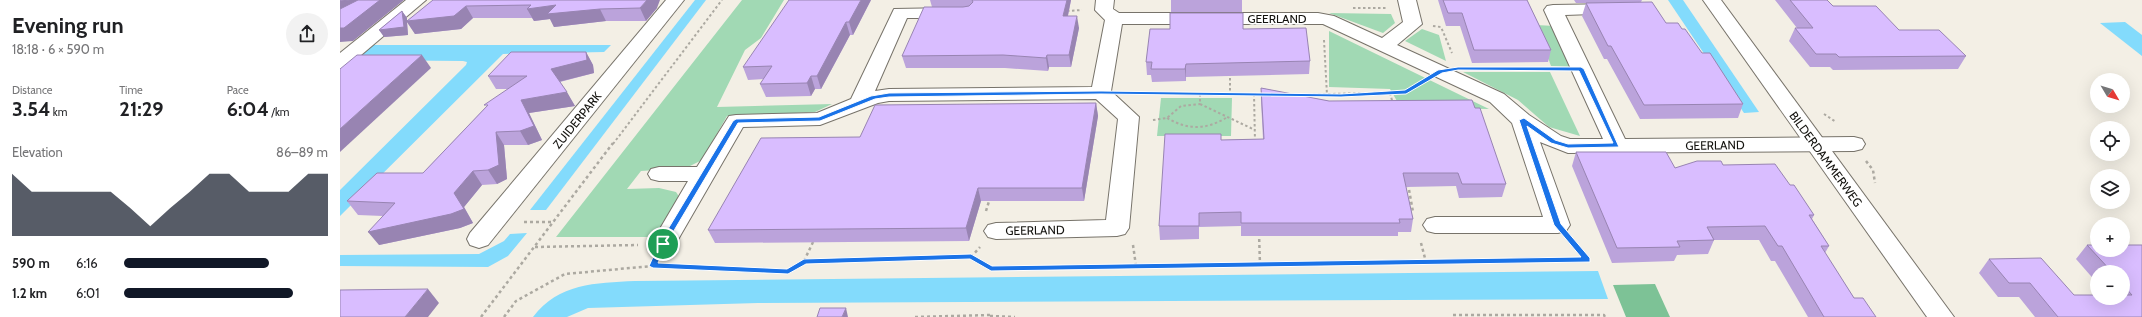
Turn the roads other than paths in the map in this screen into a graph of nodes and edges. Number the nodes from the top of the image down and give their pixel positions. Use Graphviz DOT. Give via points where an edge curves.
graph roads {
  1 [pos="417,0"];
  2 [pos="675,0"];
  3 [pos="1408,0"];
  4 [pos="1712,0"];
  5 [pos="1635,9"];
  6 [pos="1108,10"];
  7 [pos="965,13"];
  8 [pos="1385,45"];
  9 [pos="340,63"];
  10 [pos="1101,93"];
  11 [pos="859,103"];
  12 [pos="1522,120"];
  13 [pos="1814,144"];
  14 [pos="1854,144"];
  15 [pos="1617,145"];
  16 [pos="658,174"];
  17 [pos="704,174"];
  18 [pos="1425,221"];
  19 [pos="996,231"];
  20 [pos="479,239"];
  21 [pos="661,255"];
  22 [pos="1941,317"];
  1 -- 9 [label="street"];
  2 -- 20 [label="street, ZUIDERPARK"];
  3 -- 8 [label="street" via="1414,24"];
  4 -- 13 [label="street, BILDERDAMMERWEG"];
  5 -- 15 [label="street" via="1553,10"];
  6 -- 8 [label="street, GEERLAND" via="1318,18"];
  6 -- 10 [label="street"];
  7 -- 11 [label="street" via="900,13"];
  8 -- 12 [label="street, GEERLAND" via="1497,98"];
  10 -- 11 [label="street" via="889,95"];
  10 -- 19 [label="street, GEERLAND" via="1129,117 1117,228"];
  11 -- 17 [label="street" via="820,119 736,121"];
  12 -- 15 [label="street, GEERLAND" via="1553,141 1568,146"];
  12 -- 18 [label="street, GEERLAND" via="1558,225"];
  13 -- 14 [label="street, GEERLAND"];
  13 -- 15 [label="street, GEERLAND"];
  13 -- 22 [label="street, BILDERDAMMERWEG"];
  16 -- 17 [label="street"];
  17 -- 21 [label="street"];
}
